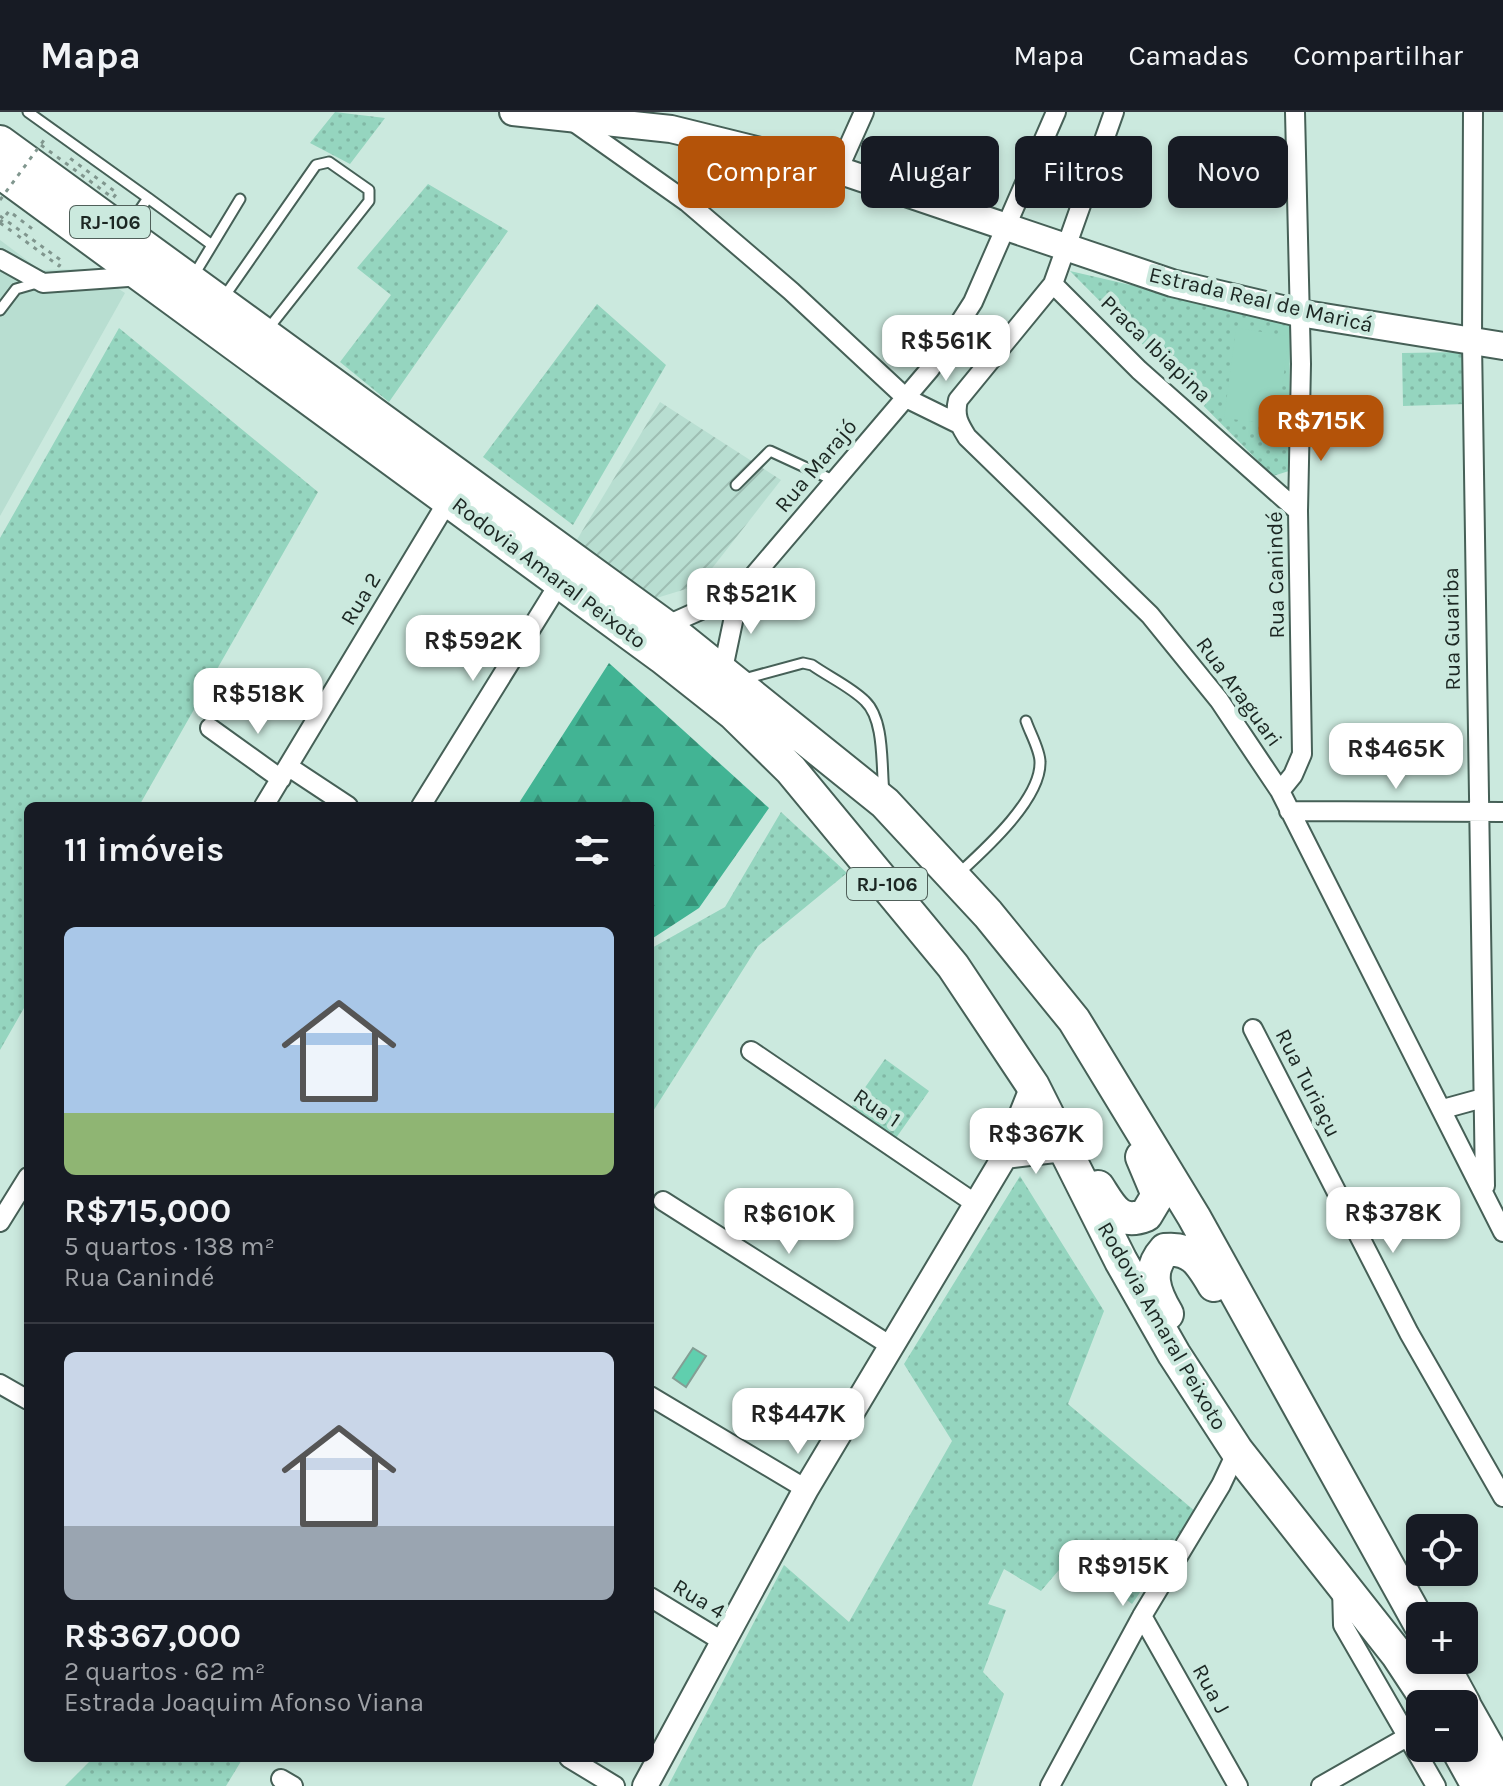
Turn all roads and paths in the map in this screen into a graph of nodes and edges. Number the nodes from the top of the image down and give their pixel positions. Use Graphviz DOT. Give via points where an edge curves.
graph roads {
  1 [pos="28,112"];
  2 [pos="513,112"];
  3 [pos="864,112"];
  4 [pos="1056,112"];
  5 [pos="1114,112"];
  6 [pos="1295,112"];
  7 [pos="1473,112"];
  8 [pos="571,120"];
  9 [pos="675,121"];
  10 [pos="700,136"];
  11 [pos="44,140"];
  12 [pos="0,142"];
  13 [pos="41,145"];
  14 [pos="845,154"];
  15 [pos="67,156"];
  16 [pos="0,172"];
  17 [pos="845,172"];
  18 [pos="678,196"];
  19 [pos="148,198"];
  20 [pos="240,199"];
  21 [pos="0,200"];
  22 [pos="694,208"];
  23 [pos="0,216"];
  24 [pos="0,223"];
  25 [pos="1008,227"];
  26 [pos="35,231"];
  27 [pos="125,233"];
  28 [pos="212,245"];
  29 [pos="1066,248"];
  30 [pos="0,259"];
  31 [pos="143,276"];
  32 [pos="190,282"];
  33 [pos="43,283"];
  34 [pos="1053,284"];
  35 [pos="220,303"];
  36 [pos="0,310"];
  37 [pos="1299,313"];
  38 [pos="264,335"];
  39 [pos="1472,342"];
  40 [pos="1503,346"];
  41 [pos="906,398"];
  42 [pos="959,424"];
  43 [pos="835,481"];
  44 [pos="736,485"];
  45 [pos="449,499"];
  46 [pos="1298,511"];
  47 [pos="560,582"];
  48 [pos="739,593"];
  49 [pos="665,626"];
  50 [pos="730,675"];
  51 [pos="1026,721"];
  52 [pos="210,728"];
  53 [pos="285,773"];
  54 [pos="1280,791"];
  55 [pos="267,802"];
  56 [pos="340,802"];
  57 [pos="423,802"];
  58 [pos="885,803"];
  59 [pos="1289,811"];
  60 [pos="1479,812"];
  61 [pos="1503,812"];
  62 [pos="961,885"];
  63 [pos="967,985"];
  64 [pos="1253,1029"];
  65 [pos="751,1051"];
  66 [pos="1033,1086"];
  67 [pos="1483,1098"];
  68 [pos="1443,1109"];
  69 [pos="1063,1149"];
  70 [pos="1005,1156"];
  71 [pos="24,1183"];
  72 [pos="1486,1193"];
  73 [pos="663,1201"];
  74 [pos="976,1204"];
  75 [pos="0,1222"];
  76 [pos="1503,1232"];
  77 [pos="891,1346"];
  78 [pos="0,1384"];
  79 [pos="24,1398"];
  80 [pos="654,1398"];
  81 [pos="1237,1451"];
  82 [pos="806,1489"];
  83 [pos="1344,1490"];
  84 [pos="1503,1497"];
  85 [pos="1342,1586"];
  86 [pos="654,1599"];
  87 [pos="1408,1602"];
  88 [pos="1366,1615"];
  89 [pos="1142,1616"];
  90 [pos="722,1641"];
  91 [pos="1420,1690"];
  92 [pos="1478,1729"];
  93 [pos="1406,1735"];
  94 [pos="1406,1738"];
  95 [pos="576,1762"];
  96 [pos="1422,1762"];
  97 [pos="1465,1762"];
  98 [pos="1503,1774"];
  99 [pos="615,1786"];
  100 [pos="645,1786"];
  101 [pos="1050,1786"];
  102 [pos="1238,1786"];
  103 [pos="1321,1786"];
  104 [pos="1436,1786"];
  105 [pos="1478,1786"];
  1 -- 19 [label="lane"];
  2 -- 8 [label="main road, Estrada Real de Maricá"];
  3 -- 14 [label="street"];
  4 -- 25 [label="street, Rua Marajó"];
  5 -- 29 [label="street"];
  6 -- 37 [label="street, Rua Canindé"];
  7 -- 39 [label="street, Rua Guariba"];
  8 -- 9 [label="main road, Estrada Real de Maricá"];
  8 -- 18 [label="street"];
  9 -- 10 [label="main road, Estrada Real de Maricá"];
  11 -- 13 [label="path, bridge"];
  12 -- 27 [label="highway, Rodovia Amaral Peixoto / RJ-106"];
  13 -- 15 [label="path, bridge" via="113,198 117,193"];
  13 -- 21 [label="path, bridge"];
  16 -- 31 [label="highway, Rodovia Amaral Peixoto / RJ-106"];
  17 -- 25 [label="main road, Estrada Real de Maricá"];
  19 -- 27 [label="lane"];
  19 -- 28 [label="lane"];
  20 -- 28 [label="lane"];
  22 -- 41 [label="street"];
  23 -- 24 [label="path, bridge" via="62,261 59,266"];
  24 -- 26 [label="path" via="9,211"];
  25 -- 29 [label="main road, Estrada Real de Maricá"];
  25 -- 41 [label="street, Rua Marajó" via="973,302"];
  27 -- 32 [label="highway, Rodovia Amaral Peixoto / RJ-106"];
  28 -- 32 [label="lane"];
  29 -- 34 [label="street"];
  29 -- 37 [label="main road, Estrada Real de Maricá" via="1172,283"];
  30 -- 33 [label="street"];
  31 -- 33 [label="street"];
  31 -- 45 [label="highway, Rodovia Amaral Peixoto / RJ-106"];
  32 -- 35 [label="highway, Rodovia Amaral Peixoto / RJ-106"];
  33 -- 36 [label="lane" via="19,287"];
  34 -- 42 [label="street" via="958,400"];
  34 -- 46 [label="street, Praca Ibiapina" via="1139,370"];
  35 -- 38 [label="highway, Rodovia Amaral Peixoto / RJ-106"];
  35 -- 38 [label="lane" via="316,165 329,162 369,190 369,201"];
  37 -- 39 [label="main road, Estrada Real de Maricá"];
  37 -- 46 [label="street, Rua Canindé"];
  38 -- 49 [label="highway, Rodovia Amaral Peixoto / RJ-106"];
  39 -- 40 [label="main road, Estrada Real de Maricá"];
  39 -- 60 [label="street, Rua Guariba"];
  41 -- 42 [label="street"];
  41 -- 43 [label="street, Rua Marajó"];
  42 -- 54 [label="street, Rua Araguari" via="1150,615 1219,700"];
  43 -- 44 [label="lane" via="770,451"];
  43 -- 48 [label="street, Rua Marajó"];
  45 -- 47 [label="highway, Rodovia Amaral Peixoto / RJ-106"];
  45 -- 53 [label="street, Rua 2"];
  46 -- 54 [label="street, Rua Canindé" via="1302,754"];
  47 -- 57 [label="street"];
  47 -- 63 [label="highway, Rodovia Amaral Peixoto / RJ-106" via="734,714 791,770"];
  48 -- 49 [label="street, Rua Marajó"];
  48 -- 50 [label="street, Rua Marajó"];
  49 -- 50 [label="highway, Rodovia Amaral Peixoto / RJ-106"];
  50 -- 58 [label="highway, Rodovia Amaral Peixoto / RJ-106"];
  50 -- 58 [label="lane" via="803,663 865,700 877,726"];
  51 -- 62 [label="lane" via="1040,763 1029,796"];
  52 -- 53 [label="street"];
  53 -- 55 [label="street, Rua 2"];
  53 -- 56 [label="street"];
  54 -- 59 [label="street, Rua Araguari"];
  58 -- 62 [label="highway, Rodovia Amaral Peixoto / RJ-106"];
  59 -- 60 [label="street"];
  59 -- 68 [label="street, Rua Araguari"];
  60 -- 61 [label="street"];
  60 -- 67 [label="street, Rua Guariba"];
  62 -- 63 [label="highway" via="989,931 1060,1019 1121,1116 1158,1195 1146,1215 1129,1220 1112,1209 1031,1061 991,1004"];
  62 -- 83 [label="highway, Rodovia Amaral Peixoto / RJ-106" via="1083,1033 1171,1177"];
  63 -- 66 [label="highway, Rodovia Amaral Peixoto / RJ-106"];
  64 -- 84 [label="street, Rua Turiaçu" via="1409,1333"];
  65 -- 74 [label="street, Rua 1"];
  66 -- 69 [label="highway, Rodovia Amaral Peixoto / RJ-106"];
  66 -- 70 [label="street"];
  67 -- 68 [label="street"];
  67 -- 72 [label="street, Rua Guariba"];
  68 -- 72 [label="street, Rua Araguari"];
  69 -- 70 [label="street"];
  69 -- 81 [label="highway, Rodovia Amaral Peixoto / RJ-106" via="1174,1354"];
  70 -- 74 [label="street"];
  71 -- 75 [label="street"];
  72 -- 76 [label="street, Rua Araguari"];
  73 -- 77 [label="street"];
  74 -- 77 [label="street"];
  77 -- 82 [label="street"];
  78 -- 79 [label="street"];
  80 -- 82 [label="street"];
  81 -- 85 [label="highway, Rodovia Amaral Peixoto / RJ-106"];
  81 -- 89 [label="street"];
  82 -- 90 [label="street"];
  83 -- 87 [label="highway, Rodovia Amaral Peixoto / RJ-106"];
  83 -- 88 [label="highway" via="1311,1452 1196,1257 1180,1248 1165,1250 1153,1268 1160,1302 1262,1460 1355,1584"];
  85 -- 88 [label="highway, Rodovia Amaral Peixoto / RJ-106"];
  85 -- 93 [label="street" via="1343,1625"];
  86 -- 90 [label="street, Rua 4"];
  88 -- 91 [label="highway, Rodovia Amaral Peixoto / RJ-106"];
  89 -- 101 [label="street"];
  89 -- 102 [label="street, Rua J"];
  90 -- 100 [label="street"];
  92 -- 98 [label="highway"];
  94 -- 103 [label="street"];
  95 -- 99 [label="street"];
  96 -- 104 [label="street"];
  97 -- 105 [label="highway"];
}
